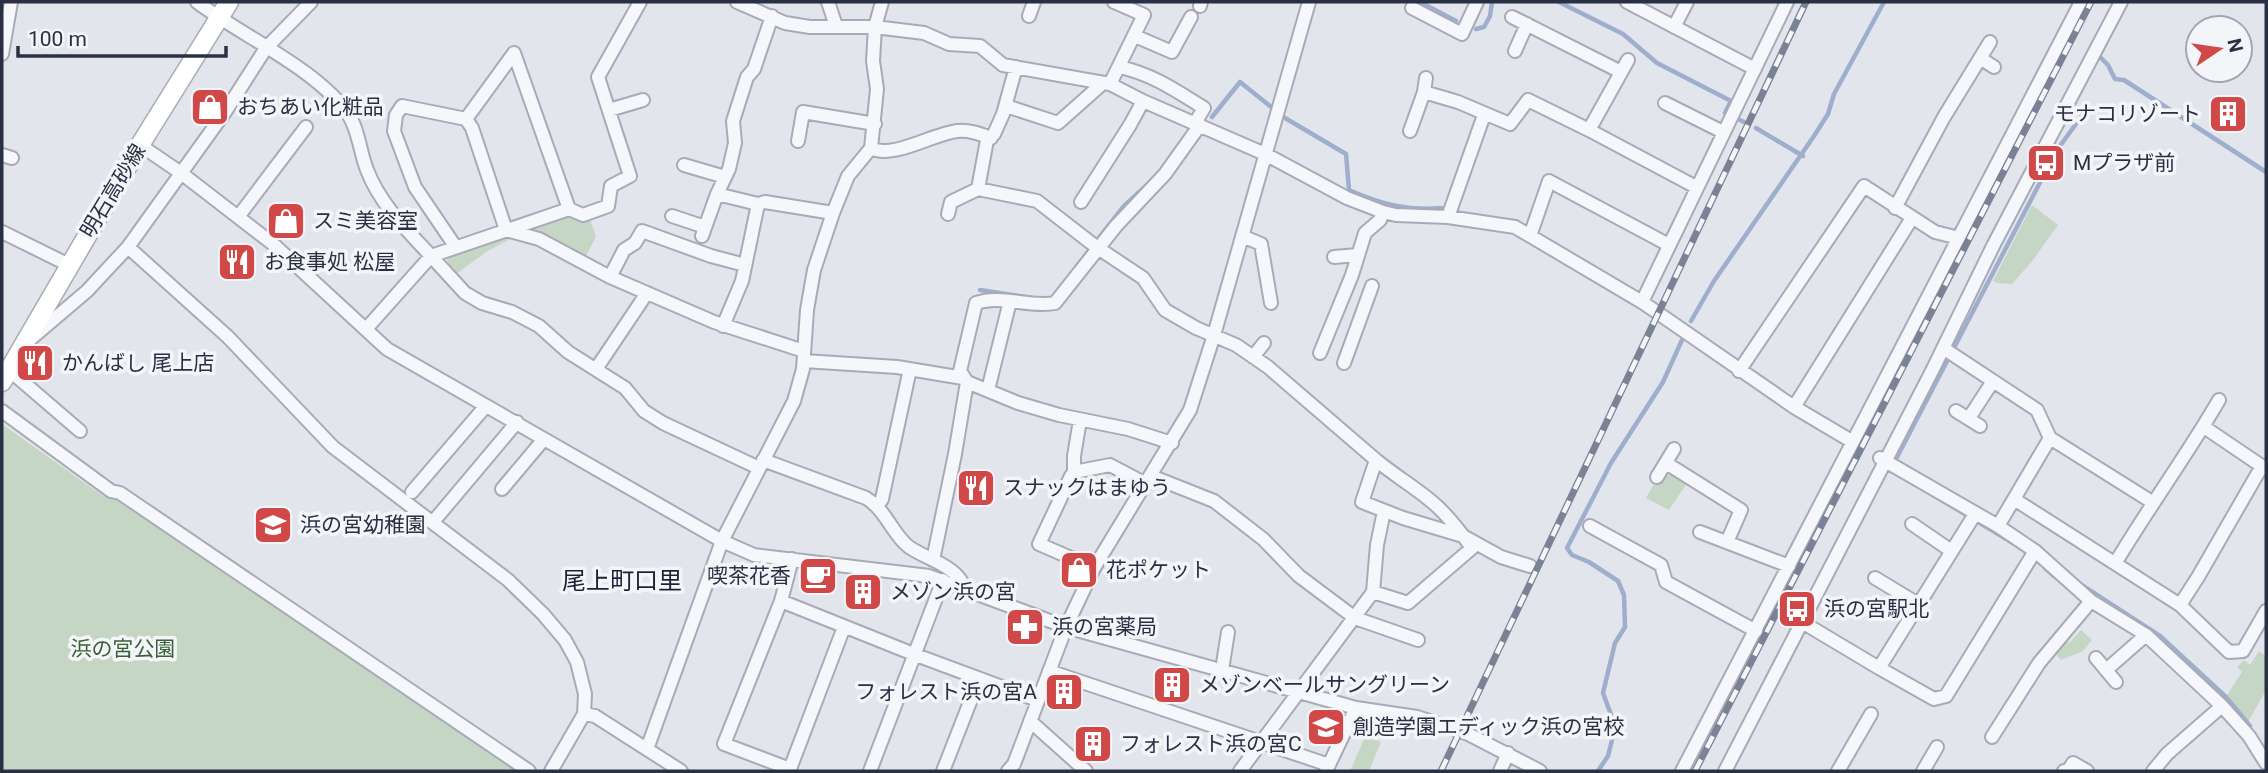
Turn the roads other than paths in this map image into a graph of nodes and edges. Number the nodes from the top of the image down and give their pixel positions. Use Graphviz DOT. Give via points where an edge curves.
graph roads {
  1 [pos="11,2"];
  2 [pos="197,2"];
  3 [pos="229,2"];
  4 [pos="311,2"];
  5 [pos="640,2"];
  6 [pos="737,2"];
  7 [pos="828,2"];
  8 [pos="882,2"];
  9 [pos="1034,2"];
  10 [pos="1114,2"];
  11 [pos="1309,2"];
  12 [pos="1477,2"];
  13 [pos="1627,2"];
  14 [pos="1687,2"];
  15 [pos="1787,2"];
  16 [pos="2081,2"];
  17 [pos="2121,2"];
  18 [pos="1412,8"];
  19 [pos="772,16"];
  20 [pos="1029,16"];
  21 [pos="1512,17"];
  22 [pos="219,18"];
  23 [pos="1191,18"];
  24 [pos="1527,24"];
  25 [pos="836,26"];
  26 [pos="874,27"];
  27 [pos="1674,27"];
  28 [pos="1135,36"];
  29 [pos="1990,42"];
  30 [pos="266,48"];
  31 [pos="1515,51"];
  32 [pos="2,54"];
  33 [pos="1980,58"];
  34 [pos="1628,60"];
  35 [pos="1016,67"];
  36 [pos="1120,67"];
  37 [pos="1994,67"];
  38 [pos="1755,69"];
  39 [pos="1621,72"];
  40 [pos="1426,78"];
  41 [pos="1107,83"];
  42 [pos="1424,92"];
  43 [pos="643,100"];
  44 [pos="1143,101"];
  45 [pos="1665,103"];
  46 [pos="1006,106"];
  47 [pos="609,110"];
  48 [pos="1483,115"];
  49 [pos="466,119"];
  50 [pos="875,124"];
  51 [pos="1198,124"];
  52 [pos="306,127"];
  53 [pos="1589,130"];
  54 [pos="1410,131"];
  55 [pos="1723,132"];
  56 [pos="991,138"];
  57 [pos="798,141"];
  58 [pos="139,145"];
  59 [pos="871,148"];
  60 [pos="1265,154"];
  61 [pos="684,165"];
  62 [pos="181,173"];
  63 [pos="725,177"];
  64 [pos="1696,187"];
  65 [pos="978,189"];
  66 [pos="717,194"];
  67 [pos="1081,202"];
  68 [pos="758,204"];
  69 [pos="1895,208"];
  70 [pos="569,209"];
  71 [pos="1383,212"];
  72 [pos="833,213"];
  73 [pos="948,214"];
  74 [pos="672,216"];
  75 [pos="238,217"];
  76 [pos="1448,217"];
  77 [pos="1912,218"];
  78 [pos="506,230"];
  79 [pos="2,232"];
  80 [pos="1242,236"];
  81 [pos="1530,236"];
  82 [pos="1959,238"];
  83 [pos="1094,245"];
  84 [pos="1669,245"];
  85 [pos="455,246"];
  86 [pos="128,247"];
  87 [pos="1358,254"];
  88 [pos="431,256"];
  89 [pos="1334,257"];
  90 [pos="69,265"];
  91 [pos="745,265"];
  92 [pos="610,277"];
  93 [pos="1372,286"];
  94 [pos="647,293"];
  95 [pos="1010,301"];
  96 [pos="1642,302"];
  97 [pos="1271,303"];
  98 [pos="723,326"];
  99 [pos="1330,327"];
  100 [pos="366,329"];
  101 [pos="1214,335"];
  102 [pos="1354,336"];
  103 [pos="1264,343"];
  104 [pos="24,344"];
  105 [pos="1943,348"];
  106 [pos="1320,353"];
  107 [pos="804,356"];
  108 [pos="1254,357"];
  109 [pos="1344,363"];
  110 [pos="596,369"];
  111 [pos="910,369"];
  112 [pos="1739,371"];
  113 [pos="5,376"];
  114 [pos="965,380"];
  115 [pos="1993,381"];
  116 [pos="988,390"];
  117 [pos="2219,400"];
  118 [pos="485,407"];
  119 [pos="1794,407"];
  120 [pos="2,411"];
  121 [pos="1956,411"];
  122 [pos="1080,420"];
  123 [pos="517,422"];
  124 [pos="2204,427"];
  125 [pos="80,431"];
  126 [pos="2050,438"];
  127 [pos="544,439"];
  128 [pos="1853,442"];
  129 [pos="1172,443"];
  130 [pos="1674,449"];
  131 [pos="1883,459"];
  132 [pos="1376,460"];
  133 [pos="1666,463"];
  134 [pos="761,464"];
  135 [pos="2264,468"];
  136 [pos="1074,472"];
  137 [pos="1657,477"];
  138 [pos="1148,480"];
  139 [pos="502,489"];
  140 [pos="412,492"];
  141 [pos="2014,499"];
  142 [pos="2152,502"];
  143 [pos="878,505"];
  144 [pos="1384,510"];
  145 [pos="1975,514"];
  146 [pos="433,522"];
  147 [pos="1912,524"];
  148 [pos="1590,526"];
  149 [pos="1998,526"];
  150 [pos="1700,532"];
  151 [pos="1463,536"];
  152 [pos="722,541"];
  153 [pos="1727,541"];
  154 [pos="1951,550"];
  155 [pos="2035,551"];
  156 [pos="792,559"];
  157 [pos="933,560"];
  158 [pos="2116,562"];
  159 [pos="1530,566"];
  160 [pos="1789,566"];
  161 [pos="1094,568"];
  162 [pos="1875,578"];
  163 [pos="943,580"];
  164 [pos="965,588"];
  165 [pos="1373,592"];
  166 [pos="781,601"];
  167 [pos="2091,601"];
  168 [pos="1918,604"];
  169 [pos="2180,605"];
  170 [pos="2266,611"];
  171 [pos="1355,618"];
  172 [pos="1802,622"];
  173 [pos="1066,626"];
  174 [pos="844,627"];
  175 [pos="1756,631"];
  176 [pos="1228,632"];
  177 [pos="2146,635"];
  178 [pos="1418,640"];
  179 [pos="916,655"];
  180 [pos="2096,658"];
  181 [pos="1879,668"];
  182 [pos="1222,670"];
  183 [pos="2106,670"];
  184 [pos="1049,671"];
  185 [pos="979,679"];
  186 [pos="2116,682"];
  187 [pos="1300,691"];
  188 [pos="1037,701"];
  189 [pos="2222,706"];
  190 [pos="1356,708"];
  191 [pos="1871,713"];
  192 [pos="584,714"];
  193 [pos="1030,721"];
  194 [pos="1992,737"];
  195 [pos="1260,743"];
  196 [pos="1937,747"];
  197 [pos="647,750"];
  198 [pos="1508,753"];
  199 [pos="2266,763"];
  200 [pos="1327,768"];
  201 [pos="790,770"];
  202 [pos="529,771"];
  203 [pos="551,771"];
  204 [pos="681,771"];
  205 [pos="870,771"];
  206 [pos="943,771"];
  207 [pos="1008,771"];
  208 [pos="1086,771"];
  209 [pos="1240,771"];
  210 [pos="1500,771"];
  211 [pos="1540,771"];
  212 [pos="1682,771"];
  213 [pos="1725,771"];
  214 [pos="1838,771"];
  215 [pos="1923,771"];
  216 [pos="2064,771"];
  217 [pos="2087,771"];
  218 [pos="2153,771"];
  1 -- 32 [label="street"];
  2 -- 22 [label="street"];
  3 -- 22 [label="main road, 明石高砂線"];
  4 -- 30 [label="street"];
  5 -- 47 [label="street" via="598,77"];
  6 -- 19 [label="street"];
  7 -- 25 [label="street"];
  8 -- 26 [label="street"];
  9 -- 20 [label="street"];
  10 -- 28 [label="street" via="1144,15"];
  11 -- 60 [label="street"];
  12 -- 18 [label="street" via="1462,34"];
  13 -- 27 [label="street"];
  14 -- 27 [label="street"];
  15 -- 38 [label="street"];
  16 -- 82 [label="street"];
  17 -- 105 [label="street"];
  19 -- 25 [label="street" via="810,27"];
  19 -- 63 [label="street" via="733,121 735,143"];
  21 -- 24 [label="street"];
  22 -- 30 [label="street"];
  22 -- 58 [label="main road, 明石高砂線"];
  23 -- 28 [label="street" via="1172,52"];
  24 -- 31 [label="street"];
  24 -- 39 [label="street"];
  25 -- 26 [label="street"];
  26 -- 35 [label="street" via="924,33 949,44 980,46 1003,65"];
  26 -- 50 [label="street"];
  27 -- 38 [label="street"];
  28 -- 36 [label="street"];
  29 -- 33 [label="street"];
  30 -- 62 [label="street"];
  30 -- 88 [label="street" via="312,78 348,114 368,174 393,216"];
  33 -- 37 [label="street"];
  33 -- 69 [label="street"];
  34 -- 39 [label="street"];
  35 -- 41 [label="street"];
  35 -- 46 [label="street"];
  36 -- 41 [label="street"];
  36 -- 51 [label="street" via="1144,72 1204,108"];
  38 -- 55 [label="street"];
  39 -- 53 [label="street"];
  40 -- 42 [label="street"];
  41 -- 44 [label="street"];
  41 -- 46 [label="street" via="1058,123"];
  42 -- 48 [label="street"];
  42 -- 54 [label="street"];
  43 -- 47 [label="street"];
  44 -- 51 [label="street"];
  44 -- 67 [label="street"];
  45 -- 55 [label="street"];
  46 -- 56 [label="street"];
  47 -- 70 [label="street" via="630,176 611,186 608,206 583,215"];
  48 -- 53 [label="street" via="1510,124 1528,100"];
  48 -- 76 [label="street"];
  49 -- 70 [label="street" via="514,53"];
  49 -- 78 [label="street"];
  49 -- 85 [label="street" via="402,106 394,131 415,187"];
  50 -- 57 [label="street" via="803,112"];
  50 -- 59 [label="street"];
  51 -- 60 [label="street"];
  51 -- 83 [label="street" via="1165,174"];
  52 -- 75 [label="street"];
  53 -- 64 [label="street"];
  55 -- 64 [label="street"];
  56 -- 59 [label="street" via="960,131 894,150"];
  56 -- 65 [label="street"];
  58 -- 62 [label="street"];
  58 -- 90 [label="main road, 明石高砂線"];
  59 -- 72 [label="street" via="849,176"];
  60 -- 71 [label="street"];
  60 -- 80 [label="street"];
  61 -- 63 [label="street"];
  62 -- 75 [label="street"];
  62 -- 86 [label="street"];
  63 -- 66 [label="street"];
  64 -- 84 [label="street"];
  65 -- 73 [label="street" via="951,202"];
  65 -- 83 [label="street" via="1037,201"];
  66 -- 68 [label="street"];
  66 -- 74 [label="street" via="704,231"];
  68 -- 72 [label="street"];
  68 -- 91 [label="street"];
  69 -- 77 [label="street"];
  69 -- 112 [label="street" via="1864,186"];
  70 -- 78 [label="street"];
  71 -- 76 [label="street"];
  71 -- 87 [label="street" via="1364,233"];
  72 -- 107 [label="street" via="810,290"];
  75 -- 100 [label="street"];
  76 -- 81 [label="street" via="1515,228"];
  77 -- 82 [label="street" via="1935,232"];
  77 -- 119 [label="street"];
  78 -- 85 [label="street"];
  78 -- 92 [label="street" via="539,239"];
  79 -- 90 [label="street"];
  80 -- 97 [label="street" via="1261,244"];
  80 -- 101 [label="street"];
  81 -- 84 [label="street" via="1549,181"];
  81 -- 96 [label="street"];
  82 -- 128 [label="street"];
  83 -- 95 [label="street" via="1055,303 1039,306"];
  83 -- 101 [label="street" via="1143,278 1165,310"];
  84 -- 96 [label="street"];
  85 -- 88 [label="street"];
  86 -- 104 [label="street" via="88,291"];
  86 -- 146 [label="street" via="228,337 333,447"];
  87 -- 89 [label="street"];
  87 -- 99 [label="street"];
  88 -- 100 [label="street"];
  88 -- 110 [label="street" via="465,293 539,326"];
  90 -- 104 [label="main road, 明石高砂線"];
  91 -- 92 [label="street" via="642,231 624,250"];
  91 -- 98 [label="street"];
  92 -- 94 [label="street"];
  93 -- 102 [label="street"];
  94 -- 98 [label="street"];
  94 -- 110 [label="street"];
  95 -- 114 [label="street" via="990,298 976,303 960,371"];
  95 -- 116 [label="street"];
  96 -- 112 [label="street"];
  98 -- 107 [label="street"];
  99 -- 102 [label="street"];
  99 -- 106 [label="street"];
  100 -- 118 [label="street" via="387,349"];
  101 -- 108 [label="street"];
  101 -- 129 [label="street" via="1190,410"];
  102 -- 109 [label="street"];
  103 -- 108 [label="street"];
  104 -- 113 [label="main road, 明石高砂線"];
  105 -- 115 [label="street"];
  105 -- 131 [label="street"];
  107 -- 111 [label="street"];
  107 -- 134 [label="street" via="794,401"];
  108 -- 132 [label="street"];
  110 -- 134 [label="street" via="663,423"];
  111 -- 114 [label="street"];
  111 -- 143 [label="street"];
  112 -- 119 [label="street"];
  113 -- 125 [label="street"];
  114 -- 116 [label="street"];
  114 -- 157 [label="street"];
  115 -- 121 [label="street" via="1975,422"];
  115 -- 126 [label="street" via="2037,410"];
  116 -- 122 [label="street"];
  117 -- 124 [label="street"];
  118 -- 123 [label="street"];
  118 -- 140 [label="street"];
  119 -- 128 [label="street"];
  120 -- 202 [label="street" via="111,491 193,541"];
  122 -- 129 [label="street"];
  122 -- 136 [label="street"];
  123 -- 127 [label="street"];
  123 -- 146 [label="street"];
  124 -- 135 [label="street"];
  124 -- 142 [label="street"];
  126 -- 141 [label="street"];
  126 -- 142 [label="street"];
  127 -- 139 [label="street"];
  127 -- 152 [label="street"];
  128 -- 160 [label="street"];
  129 -- 138 [label="street"];
  130 -- 133 [label="street"];
  131 -- 145 [label="street"];
  131 -- 172 [label="street"];
  132 -- 144 [label="street" via="1362,502"];
  132 -- 151 [label="street" via="1432,501"];
  133 -- 137 [label="street"];
  133 -- 153 [label="street" via="1741,510"];
  134 -- 143 [label="street" via="836,485"];
  134 -- 152 [label="street"];
  135 -- 169 [label="street"];
  136 -- 138 [label="street" via="1110,466"];
  136 -- 161 [label="street" via="1039,544"];
  138 -- 161 [label="street"];
  138 -- 171 [label="street" via="1214,500 1263,539 1299,576"];
  141 -- 149 [label="street"];
  141 -- 158 [label="street"];
  142 -- 158 [label="street"];
  143 -- 157 [label="street" via="906,545"];
  144 -- 151 [label="street"];
  144 -- 165 [label="street"];
  145 -- 149 [label="street"];
  145 -- 154 [label="street"];
  146 -- 192 [label="street" via="520,591 565,640 582,678"];
  147 -- 154 [label="street"];
  148 -- 175 [label="street" via="1661,565 1666,582"];
  149 -- 155 [label="street"];
  150 -- 153 [label="street"];
  151 -- 159 [label="street" via="1501,557"];
  151 -- 165 [label="street" via="1472,548 1413,600 1404,604"];
  152 -- 156 [label="street" via="754,555"];
  152 -- 197 [label="street"];
  153 -- 160 [label="street"];
  154 -- 168 [label="street"];
  155 -- 167 [label="street"];
  155 -- 181 [label="street" via="1946,696 1934,699"];
  156 -- 163 [label="street"];
  156 -- 166 [label="street"];
  157 -- 164 [label="street" via="952,571"];
  158 -- 169 [label="street"];
  160 -- 175 [label="street"];
  161 -- 173 [label="street"];
  162 -- 168 [label="street"];
  163 -- 164 [label="street"];
  163 -- 179 [label="street"];
  164 -- 173 [label="street"];
  165 -- 171 [label="street"];
  166 -- 174 [label="street"];
  166 -- 201 [label="street" via="723,744"];
  167 -- 177 [label="street"];
  167 -- 194 [label="street" via="2039,663"];
  168 -- 181 [label="street"];
  169 -- 170 [label="street" via="2229,652 2243,651"];
  171 -- 178 [label="street"];
  171 -- 187 [label="street"];
  172 -- 181 [label="street"];
  172 -- 213 [label="street"];
  173 -- 182 [label="street"];
  173 -- 184 [label="street"];
  174 -- 179 [label="street"];
  174 -- 201 [label="street"];
  175 -- 212 [label="street"];
  176 -- 182 [label="street"];
  177 -- 183 [label="street"];
  177 -- 189 [label="street"];
  179 -- 185 [label="street"];
  179 -- 205 [label="street"];
  180 -- 183 [label="street"];
  182 -- 187 [label="street"];
  183 -- 186 [label="street"];
  184 -- 188 [label="street"];
  184 -- 195 [label="street"];
  185 -- 188 [label="street"];
  185 -- 206 [label="street"];
  187 -- 190 [label="street"];
  187 -- 195 [label="street"];
  188 -- 193 [label="street"];
  189 -- 199 [label="street"];
  189 -- 218 [label="street"];
  190 -- 198 [label="street" via="1417,717"];
  190 -- 200 [label="street"];
  191 -- 214 [label="street"];
  192 -- 197 [label="street" via="595,716"];
  192 -- 203 [label="street"];
  193 -- 207 [label="street"];
  193 -- 208 [label="street"];
  195 -- 200 [label="street"];
  195 -- 209 [label="street"];
  196 -- 215 [label="street"];
  197 -- 204 [label="street"];
  198 -- 210 [label="street"];
  198 -- 211 [label="street"];
  216 -- 217 [label="street" via="2073,763"];
}
